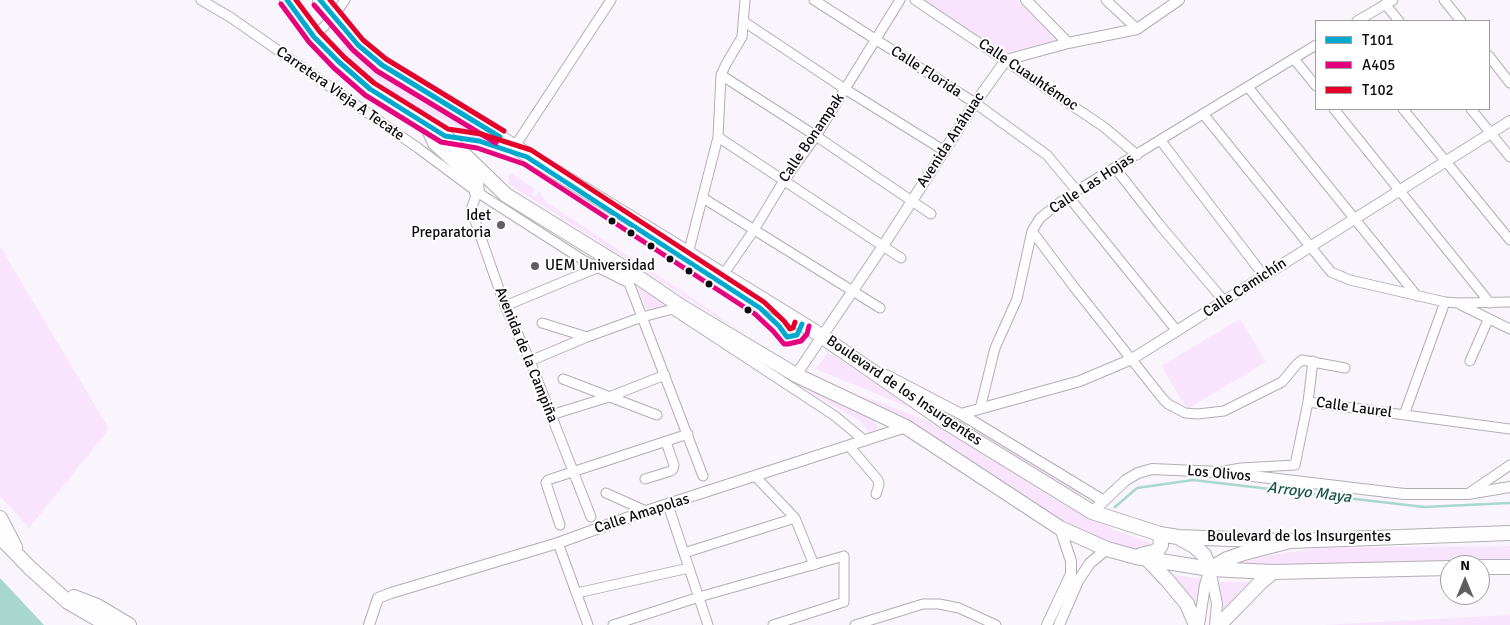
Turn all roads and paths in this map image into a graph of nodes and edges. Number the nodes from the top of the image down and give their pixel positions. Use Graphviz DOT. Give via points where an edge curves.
graph roads {
  1 [pos="201,0"];
  2 [pos="286,0"];
  3 [pos="320,0"];
  4 [pos="345,0"];
  5 [pos="611,0"];
  6 [pos="745,0"];
  7 [pos="814,0"];
  8 [pos="900,0"];
  9 [pos="916,0"];
  10 [pos="1026,0"];
  11 [pos="1106,0"];
  12 [pos="1179,0"];
  13 [pos="1444,0"];
  14 [pos="1389,2"];
  15 [pos="333,18"];
  16 [pos="1359,20"];
  17 [pos="1398,20"];
  18 [pos="1460,20"];
  19 [pos="743,21"];
  20 [pos="1137,29"];
  21 [pos="314,37"];
  22 [pos="876,40"];
  23 [pos="1068,43"];
  24 [pos="1315,47"];
  25 [pos="1490,57"];
  26 [pos="1294,59"];
  27 [pos="1006,60"];
  28 [pos="721,75"];
  29 [pos="1510,83"];
  30 [pos="1315,85"];
  31 [pos="1248,87"];
  32 [pos="845,89"];
  33 [pos="975,103"];
  34 [pos="1335,110"];
  35 [pos="1404,110"];
  36 [pos="1472,110"];
  37 [pos="1204,115"];
  38 [pos="1510,121"];
  39 [pos="426,122"];
  40 [pos="1490,133"];
  41 [pos="816,136"];
  42 [pos="718,137"];
  43 [pos="1161,141"];
  44 [pos="515,146"];
  45 [pos="943,150"];
  46 [pos="1137,155"];
  47 [pos="1510,158"];
  48 [pos="1446,160"];
  49 [pos="1115,168"];
  50 [pos="783,182"];
  51 [pos="1077,190"];
  52 [pos="1400,190"];
  53 [pos="477,192"];
  54 [pos="1068,196"];
  55 [pos="703,198"];
  56 [pos="912,200"];
  57 [pos="931,214"];
  58 [pos="1356,218"];
  59 [pos="754,230"];
  60 [pos="1032,231"];
  61 [pos="1510,240"];
  62 [pos="1311,245"];
  63 [pos="883,246"];
  64 [pos="688,254"];
  65 [pos="901,258"];
  66 [pos="612,262"];
  67 [pos="598,268"];
  68 [pos="723,275"];
  69 [pos="1264,276"];
  70 [pos="629,277"];
  71 [pos="852,292"];
  72 [pos="1417,296"];
  73 [pos="1224,301"];
  74 [pos="1446,302"];
  75 [pos="1510,302"];
  76 [pos="1459,303"];
  77 [pos="1490,303"];
  78 [pos="505,306"];
  79 [pos="677,308"];
  80 [pos="880,308"];
  81 [pos="642,317"];
  82 [pos="1488,320"];
  83 [pos="542,323"];
  84 [pos="1510,329"];
  85 [pos="1177,331"];
  86 [pos="822,336"];
  87 [pos="587,337"];
  88 [pos="1132,359"];
  89 [pos="530,361"];
  90 [pos="1313,361"];
  91 [pos="1470,361"];
  92 [pos="865,367"];
  93 [pos="1345,368"];
  94 [pos="665,375"];
  95 [pos="796,375"];
  96 [pos="563,379"];
  97 [pos="609,397"];
  98 [pos="1308,402"];
  99 [pos="980,409"];
  100 [pos="961,414"];
  101 [pos="551,415"];
  102 [pos="657,415"];
  103 [pos="1404,415"];
  104 [pos="906,427"];
  105 [pos="1510,429"];
  106 [pos="688,434"];
  107 [pos="865,441"];
  108 [pos="666,442"];
  109 [pos="849,446"];
  110 [pos="1510,465"];
  111 [pos="572,472"];
  112 [pos="1219,472"];
  113 [pos="703,476"];
  114 [pos="755,476"];
  115 [pos="645,479"];
  116 [pos="1510,487"];
  117 [pos="606,493"];
  118 [pos="876,494"];
  119 [pos="1468,494"];
  120 [pos="1104,501"];
  121 [pos="668,505"];
  122 [pos="646,511"];
  123 [pos="1092,512"];
  124 [pos="591,517"];
  125 [pos="0,518"];
  126 [pos="794,518"];
  127 [pos="560,525"];
  128 [pos="1060,528"];
  129 [pos="1510,533"];
  130 [pos="1160,534"];
  131 [pos="0,537"];
  132 [pos="1178,537"];
  133 [pos="1290,541"];
  134 [pos="558,542"];
  135 [pos="1107,549"];
  136 [pos="684,553"];
  137 [pos="19,557"];
  138 [pos="1141,557"];
  139 [pos="814,565"];
  140 [pos="1490,567"];
  141 [pos="1510,567"];
  142 [pos="689,568"];
  143 [pos="1440,568"];
  144 [pos="1210,569"];
  145 [pos="1273,572"];
  146 [pos="55,590"];
  147 [pos="576,593"];
  148 [pos="699,598"];
  149 [pos="108,625"];
  150 [pos="128,625"];
  151 [pos="369,625"];
  152 [pos="588,625"];
  153 [pos="613,625"];
  154 [pos="708,625"];
  155 [pos="773,625"];
  156 [pos="855,625"];
  157 [pos="996,625"];
  158 [pos="1047,625"];
  159 [pos="1059,625"];
  160 [pos="1197,625"];
  161 [pos="1215,625"];
  162 [pos="1219,625"];
  1 -- 53 [label="street, Carretera Vieja A Tecate"];
  2 -- 21 [label="main road, Boulevard de los Insurgentes"];
  3 -- 15 [label="main road, Boulevard de los Insurgentes"];
  4 -- 15 [label="street"];
  5 -- 44 [label="street"];
  6 -- 19 [label="street"];
  7 -- 22 [label="street, Calle Florida"];
  8 -- 22 [label="street, Calle Bonampak"];
  9 -- 27 [label="street, Calle Cuauhtémoc"];
  10 -- 23 [label="street"];
  11 -- 20 [label="street"];
  12 -- 20 [label="street"];
  13 -- 18 [label="street"];
  14 -- 16 [label="street"];
  14 -- 17 [label="street"];
  15 -- 21 [label="street"];
  15 -- 44 [label="main road, Boulevard de los Insurgentes" via="358,46 382,65"];
  19 -- 28 [label="street" via="742,37"];
  19 -- 32 [label="street"];
  20 -- 23 [label="street"];
  21 -- 39 [label="main road, Boulevard de los Insurgentes" via="370,89"];
  22 -- 32 [label="street, Calle Bonampak"];
  22 -- 33 [label="street, Calle Florida"];
  23 -- 27 [label="street"];
  24 -- 26 [label="street, Calle Las Hojas"];
  25 -- 29 [label="street"];
  26 -- 30 [label="street"];
  26 -- 31 [label="street, Calle Las Hojas"];
  27 -- 33 [label="street, Avenida Anáhuac"];
  27 -- 46 [label="street, Calle Cuauhtémoc" via="1104,126"];
  28 -- 41 [label="street"];
  28 -- 42 [label="street"];
  31 -- 37 [label="street, Calle Las Hojas"];
  31 -- 58 [label="street"];
  32 -- 41 [label="street, Calle Bonampak"];
  32 -- 45 [label="street"];
  33 -- 45 [label="street, Avenida Anáhuac"];
  33 -- 51 [label="street, Calle Florida" via="1047,155"];
  34 -- 52 [label="street"];
  35 -- 48 [label="street"];
  36 -- 40 [label="street"];
  37 -- 43 [label="street, Calle Las Hojas"];
  37 -- 62 [label="street"];
  38 -- 40 [label="street, Calle Camichín"];
  39 -- 53 [label="main road" via="435,143 468,173 476,183"];
  39 -- 66 [label="main road, Boulevard de los Insurgentes" via="506,195"];
  40 -- 47 [label="street"];
  40 -- 48 [label="street, Calle Camichín"];
  41 -- 50 [label="street, Calle Bonampak"];
  41 -- 56 [label="street"];
  42 -- 50 [label="street"];
  42 -- 55 [label="street"];
  43 -- 46 [label="street, Calle Las Hojas"];
  43 -- 69 [label="street"];
  44 -- 64 [label="main road, Boulevard de los Insurgentes"];
  45 -- 56 [label="street, Avenida Anáhuac"];
  46 -- 49 [label="street, Calle Las Hojas"];
  48 -- 52 [label="street, Calle Camichín"];
  48 -- 61 [label="street"];
  49 -- 51 [label="street, Calle Las Hojas"];
  49 -- 73 [label="street"];
  50 -- 59 [label="street, Calle Bonampak"];
  50 -- 63 [label="street"];
  51 -- 54 [label="street, Calle Las Hojas"];
  52 -- 58 [label="street, Calle Camichín"];
  52 -- 77 [label="street"];
  53 -- 67 [label="street"];
  53 -- 78 [label="street, Avenida de la Campiña" via="471,210"];
  54 -- 60 [label="street, Calle Las Hojas" via="1040,218"];
  54 -- 85 [label="street"];
  55 -- 59 [label="street"];
  55 -- 64 [label="street"];
  56 -- 57 [label="street"];
  56 -- 63 [label="street, Avenida Anáhuac"];
  58 -- 62 [label="street, Calle Camichín"];
  58 -- 72 [label="street"];
  59 -- 68 [label="street, Calle Bonampak"];
  59 -- 71 [label="street"];
  60 -- 88 [label="street"];
  60 -- 99 [label="street, Calle Las Hojas" via="1017,299 995,348"];
  62 -- 69 [label="street, Calle Camichín"];
  62 -- 72 [label="street" via="1331,272 1350,280"];
  63 -- 65 [label="street"];
  63 -- 71 [label="street, Avenida Anáhuac"];
  64 -- 68 [label="main road, Boulevard de los Insurgentes"];
  66 -- 67 [label="street"];
  66 -- 70 [label="main road, Boulevard de los Insurgentes"];
  67 -- 70 [label="street"];
  67 -- 78 [label="street"];
  68 -- 86 [label="main road, Boulevard de los Insurgentes"];
  69 -- 73 [label="street, Calle Camichín"];
  70 -- 79 [label="main road, Boulevard de los Insurgentes"];
  70 -- 81 [label="street"];
  71 -- 80 [label="street"];
  71 -- 86 [label="street, Avenida Anáhuac"];
  72 -- 74 [label="street"];
  73 -- 85 [label="street, Calle Camichín"];
  74 -- 76 [label="street"];
  74 -- 103 [label="street"];
  75 -- 77 [label="street"];
  76 -- 77 [label="street"];
  76 -- 82 [label="street"];
  78 -- 89 [label="street, Avenida de la Campiña"];
  79 -- 81 [label="street"];
  79 -- 95 [label="main road, Boulevard de los Insurgentes"];
  79 -- 107 [label="street" via="835,416"];
  81 -- 87 [label="street"];
  81 -- 94 [label="street"];
  82 -- 84 [label="street"];
  82 -- 91 [label="street"];
  83 -- 87 [label="street"];
  85 -- 88 [label="street, Calle Camichín"];
  86 -- 92 [label="main road, Boulevard de los Insurgentes"];
  86 -- 95 [label="street, Avenida Anáhuac"];
  87 -- 89 [label="street"];
  88 -- 90 [label="street" via="1168,404 1184,413 1198,414 1224,411 1282,382 1300,361"];
  88 -- 99 [label="street, Calle Camichín" via="1080,381"];
  89 -- 101 [label="street, Avenida de la Campiña"];
  90 -- 93 [label="street"];
  90 -- 98 [label="street"];
  92 -- 100 [label="street"];
  92 -- 123 [label="main road, Boulevard de los Insurgentes" via="944,421"];
  94 -- 97 [label="street"];
  94 -- 106 [label="street"];
  95 -- 104 [label="main road, Boulevard de los Insurgentes"];
  96 -- 97 [label="street"];
  97 -- 101 [label="street"];
  97 -- 102 [label="street"];
  98 -- 103 [label="street, Calle Laurel"];
  98 -- 112 [label="street, Calle Laurel" via="1295,465"];
  99 -- 100 [label="street, Calle Camichín"];
  100 -- 120 [label="street"];
  101 -- 111 [label="street, Avenida de la Campiña"];
  103 -- 105 [label="street, Calle Laurel"];
  104 -- 107 [label="street, Calle Amapolas"];
  104 -- 128 [label="main road, Boulevard de los Insurgentes"];
  106 -- 108 [label="street"];
  106 -- 113 [label="street"];
  107 -- 109 [label="street, Calle Amapolas"];
  108 -- 111 [label="street"];
  108 -- 115 [label="street" via="674,469"];
  109 -- 114 [label="street, Calle Amapolas"];
  109 -- 118 [label="street" via="878,480"];
  110 -- 119 [label="street"];
  111 -- 124 [label="street, Avenida de la Campiña"];
  111 -- 127 [label="street" via="546,483"];
  112 -- 119 [label="street, Los Olivos" via="1404,494"];
  112 -- 120 [label="street, Los Olivos" via="1152,469 1126,480"];
  114 -- 121 [label="street, Calle Amapolas"];
  114 -- 126 [label="street"];
  116 -- 119 [label="street, Los Olivos"];
  117 -- 122 [label="street"];
  120 -- 123 [label="street, Los Olivos"];
  121 -- 122 [label="street, Calle Amapolas"];
  121 -- 136 [label="street"];
  122 -- 134 [label="street, Calle Amapolas"];
  123 -- 130 [label="main road, Boulevard de los Insurgentes"];
  125 -- 137 [label="main road"];
  126 -- 136 [label="street"];
  126 -- 139 [label="street"];
  128 -- 135 [label="main road, Boulevard de los Insurgentes"];
  128 -- 158 [label="street" via="1071,561 1071,574"];
  129 -- 133 [label="main road, Boulevard de los Insurgentes"];
  130 -- 132 [label="main road, Boulevard de los Insurgentes"];
  130 -- 138 [label="main road" via="1161,545 1157,551"];
  131 -- 137 [label="main road"];
  132 -- 133 [label="main road, Boulevard de los Insurgentes"];
  132 -- 144 [label="main road" via="1204,555"];
  133 -- 144 [label="main road" via="1235,556"];
  134 -- 147 [label="street"];
  134 -- 151 [label="street, Calle Amapolas" via="378,598"];
  135 -- 138 [label="main road, Boulevard de los Insurgentes"];
  135 -- 159 [label="street" via="1090,563 1078,581"];
  136 -- 142 [label="street"];
  137 -- 146 [label="main road"];
  138 -- 144 [label="main road, Boulevard de los Insurgentes"];
  138 -- 160 [label="main road" via="1168,581 1187,604"];
  139 -- 148 [label="street"];
  139 -- 155 [label="street" via="844,556 844,602"];
  140 -- 141 [label="main road"];
  142 -- 147 [label="street"];
  142 -- 148 [label="street"];
  143 -- 145 [label="main road, Boulevard de los Insurgentes"];
  144 -- 145 [label="main road, Boulevard de los Insurgentes"];
  144 -- 160 [label="street"];
  144 -- 161 [label="street" via="1217,604"];
  145 -- 162 [label="main road"];
  146 -- 149 [label="main road" via="68,602"];
  146 -- 150 [label="main road" via="97,606"];
  147 -- 152 [label="street"];
  148 -- 153 [label="street"];
  148 -- 154 [label="street"];
  156 -- 157 [label="street" via="923,604 939,604 959,608"];
}
